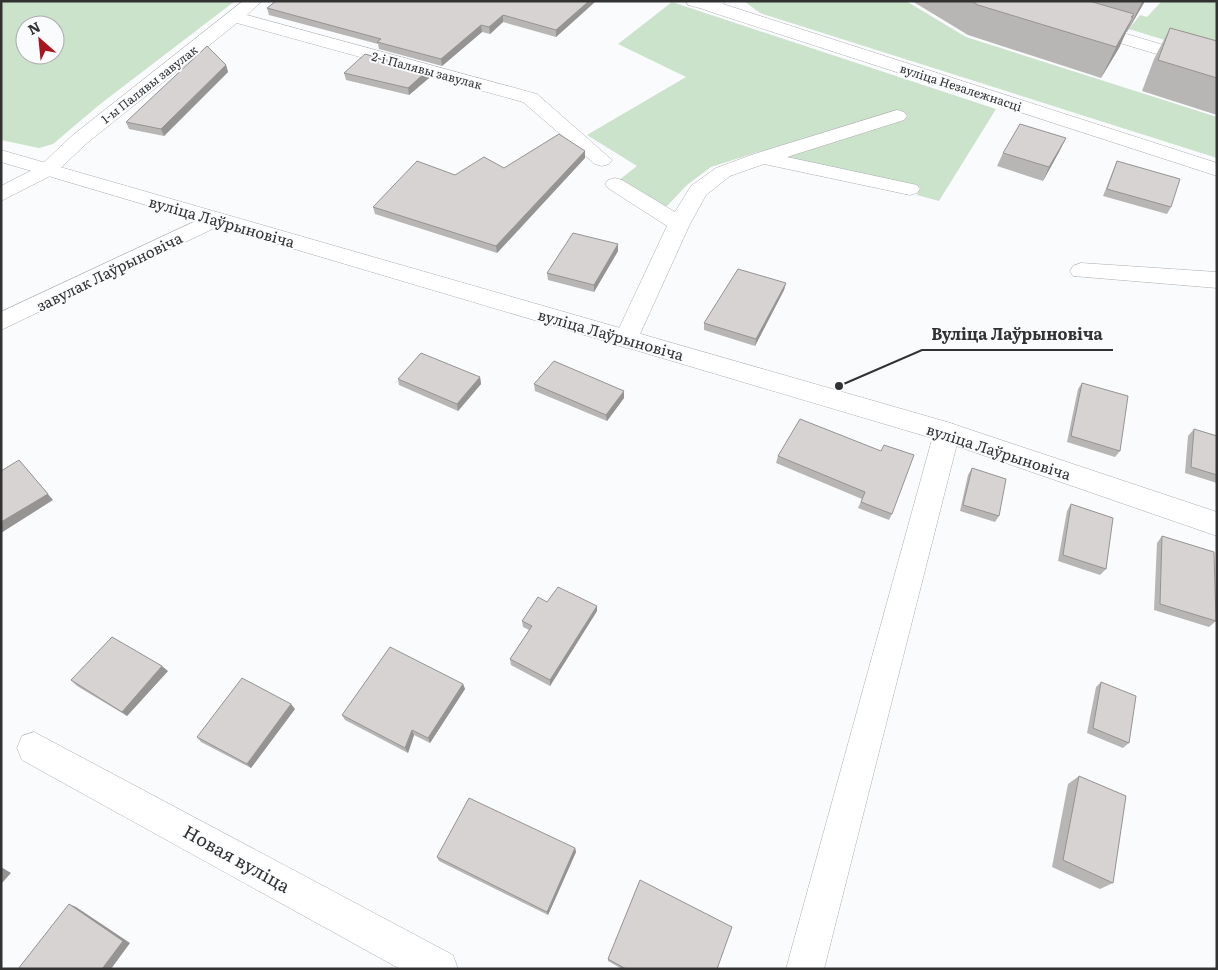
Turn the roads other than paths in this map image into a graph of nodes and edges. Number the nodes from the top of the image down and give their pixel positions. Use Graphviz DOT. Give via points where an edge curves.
graph roads {
  1 [pos="254,1"];
  2 [pos="1055,1"];
  3 [pos="707,3"];
  4 [pos="234,17"];
  5 [pos="1217,67"];
  6 [pos="897,116"];
  7 [pos="1,156"];
  8 [pos="761,158"];
  9 [pos="602,160"];
  10 [pos="46,170"];
  11 [pos="1217,170"];
  12 [pos="615,184"];
  13 [pos="910,189"];
  14 [pos="1,196"];
  15 [pos="215,219"];
  16 [pos="679,224"];
  17 [pos="1081,271"];
  18 [pos="1217,280"];
  19 [pos="1,322"];
  20 [pos="626,339"];
  21 [pos="947,432"];
  22 [pos="1217,524"];
  23 [pos="34,748"];
  24 [pos="439,969"];
  25 [pos="805,969"];
  1 -- 4 [label="street, 1-ы Палявы завулак"];
  2 -- 5 [label="street" via="1042,14"];
  3 -- 11 [label="street, вуліца Незалежнасці"];
  4 -- 9 [label="street, 2-і Палявы завулак" via="530,98"];
  4 -- 10 [label="street, 1-ы Палявы завулак" via="80,139"];
  6 -- 8 [label="street"];
  7 -- 10 [label="street, вуліца Лаўрыновіча"];
  8 -- 13 [label="street"];
  8 -- 16 [label="street" via="723,172 698,191"];
  10 -- 14 [label="street"];
  10 -- 15 [label="street, вуліца Лаўрыновіча"];
  12 -- 16 [label="street"];
  15 -- 19 [label="street, завулак Лаўрыновіча"];
  15 -- 20 [label="street, вуліца Лаўрыновіча"];
  16 -- 20 [label="street"];
  17 -- 18 [label="street"];
  20 -- 21 [label="street, вуліца Лаўрыновіча"];
  21 -- 22 [label="street, вуліца Лаўрыновіча"];
  21 -- 25 [label="street"];
  23 -- 24 [label="street, Новая вуліца"];
}
